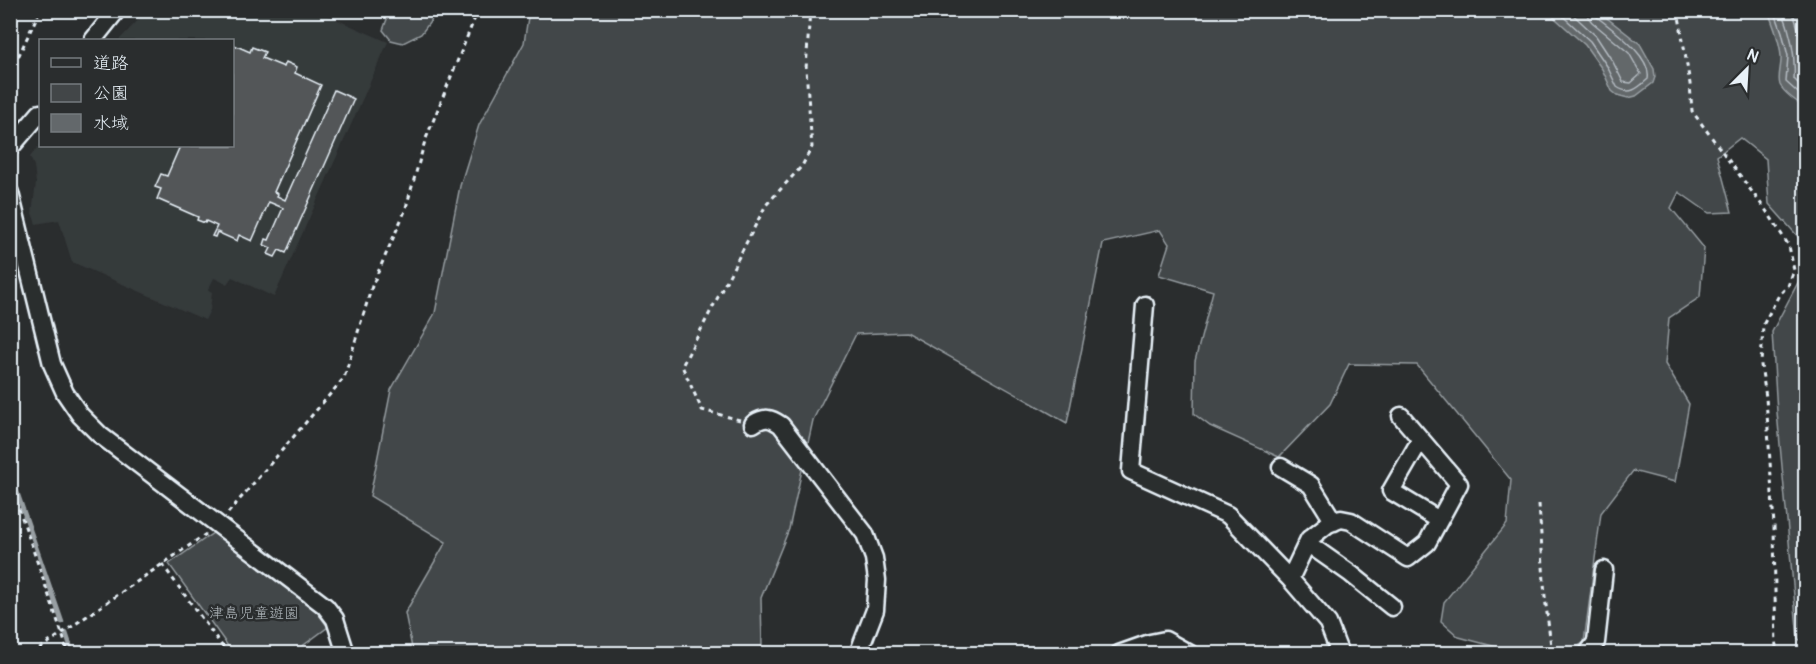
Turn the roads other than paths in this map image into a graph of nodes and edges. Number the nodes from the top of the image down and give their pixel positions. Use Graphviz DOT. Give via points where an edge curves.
graph roads {
  1 [pos="117,10"];
  2 [pos="94,39"];
  3 [pos="39,114"];
  4 [pos="10,148"];
  5 [pos="10,193"];
  6 [pos="1145,304"];
  7 [pos="1401,416"];
  8 [pos="753,424"];
  9 [pos="1421,440"];
  10 [pos="1281,467"];
  11 [pos="1439,520"];
  12 [pos="1334,522"];
  13 [pos="1307,543"];
  14 [pos="1604,570"];
  15 [pos="1290,579"];
  16 [pos="1392,607"];
  17 [pos="1338,653"];
  18 [pos="346,654"];
  19 [pos="858,654"];
  20 [pos="1119,654"];
  21 [pos="1190,654"];
  22 [pos="1587,654"];
  1 -- 2 [label="street"];
  3 -- 4 [label="street"];
  5 -- 18 [label="street" via="52,364 80,415 100,435 325,606 334,619"];
  6 -- 15 [label="street" via="1131,471 1228,515"];
  7 -- 9 [label="street"];
  8 -- 19 [label="street" via="771,418 781,425 865,534 877,580 875,610"];
  9 -- 11 [label="street" via="1459,484"];
  9 -- 11 [label="street" via="1390,491"];
  10 -- 12 [label="street" via="1311,485"];
  11 -- 12 [label="street" via="1427,543 1408,558 1351,521"];
  12 -- 13 [label="street"];
  13 -- 15 [label="street"];
  13 -- 16 [label="street"];
  14 -- 22 [label="street" via="1596,642"];
  15 -- 17 [label="street" via="1328,623"];
  20 -- 21 [label="street" via="1165,640"];
}
